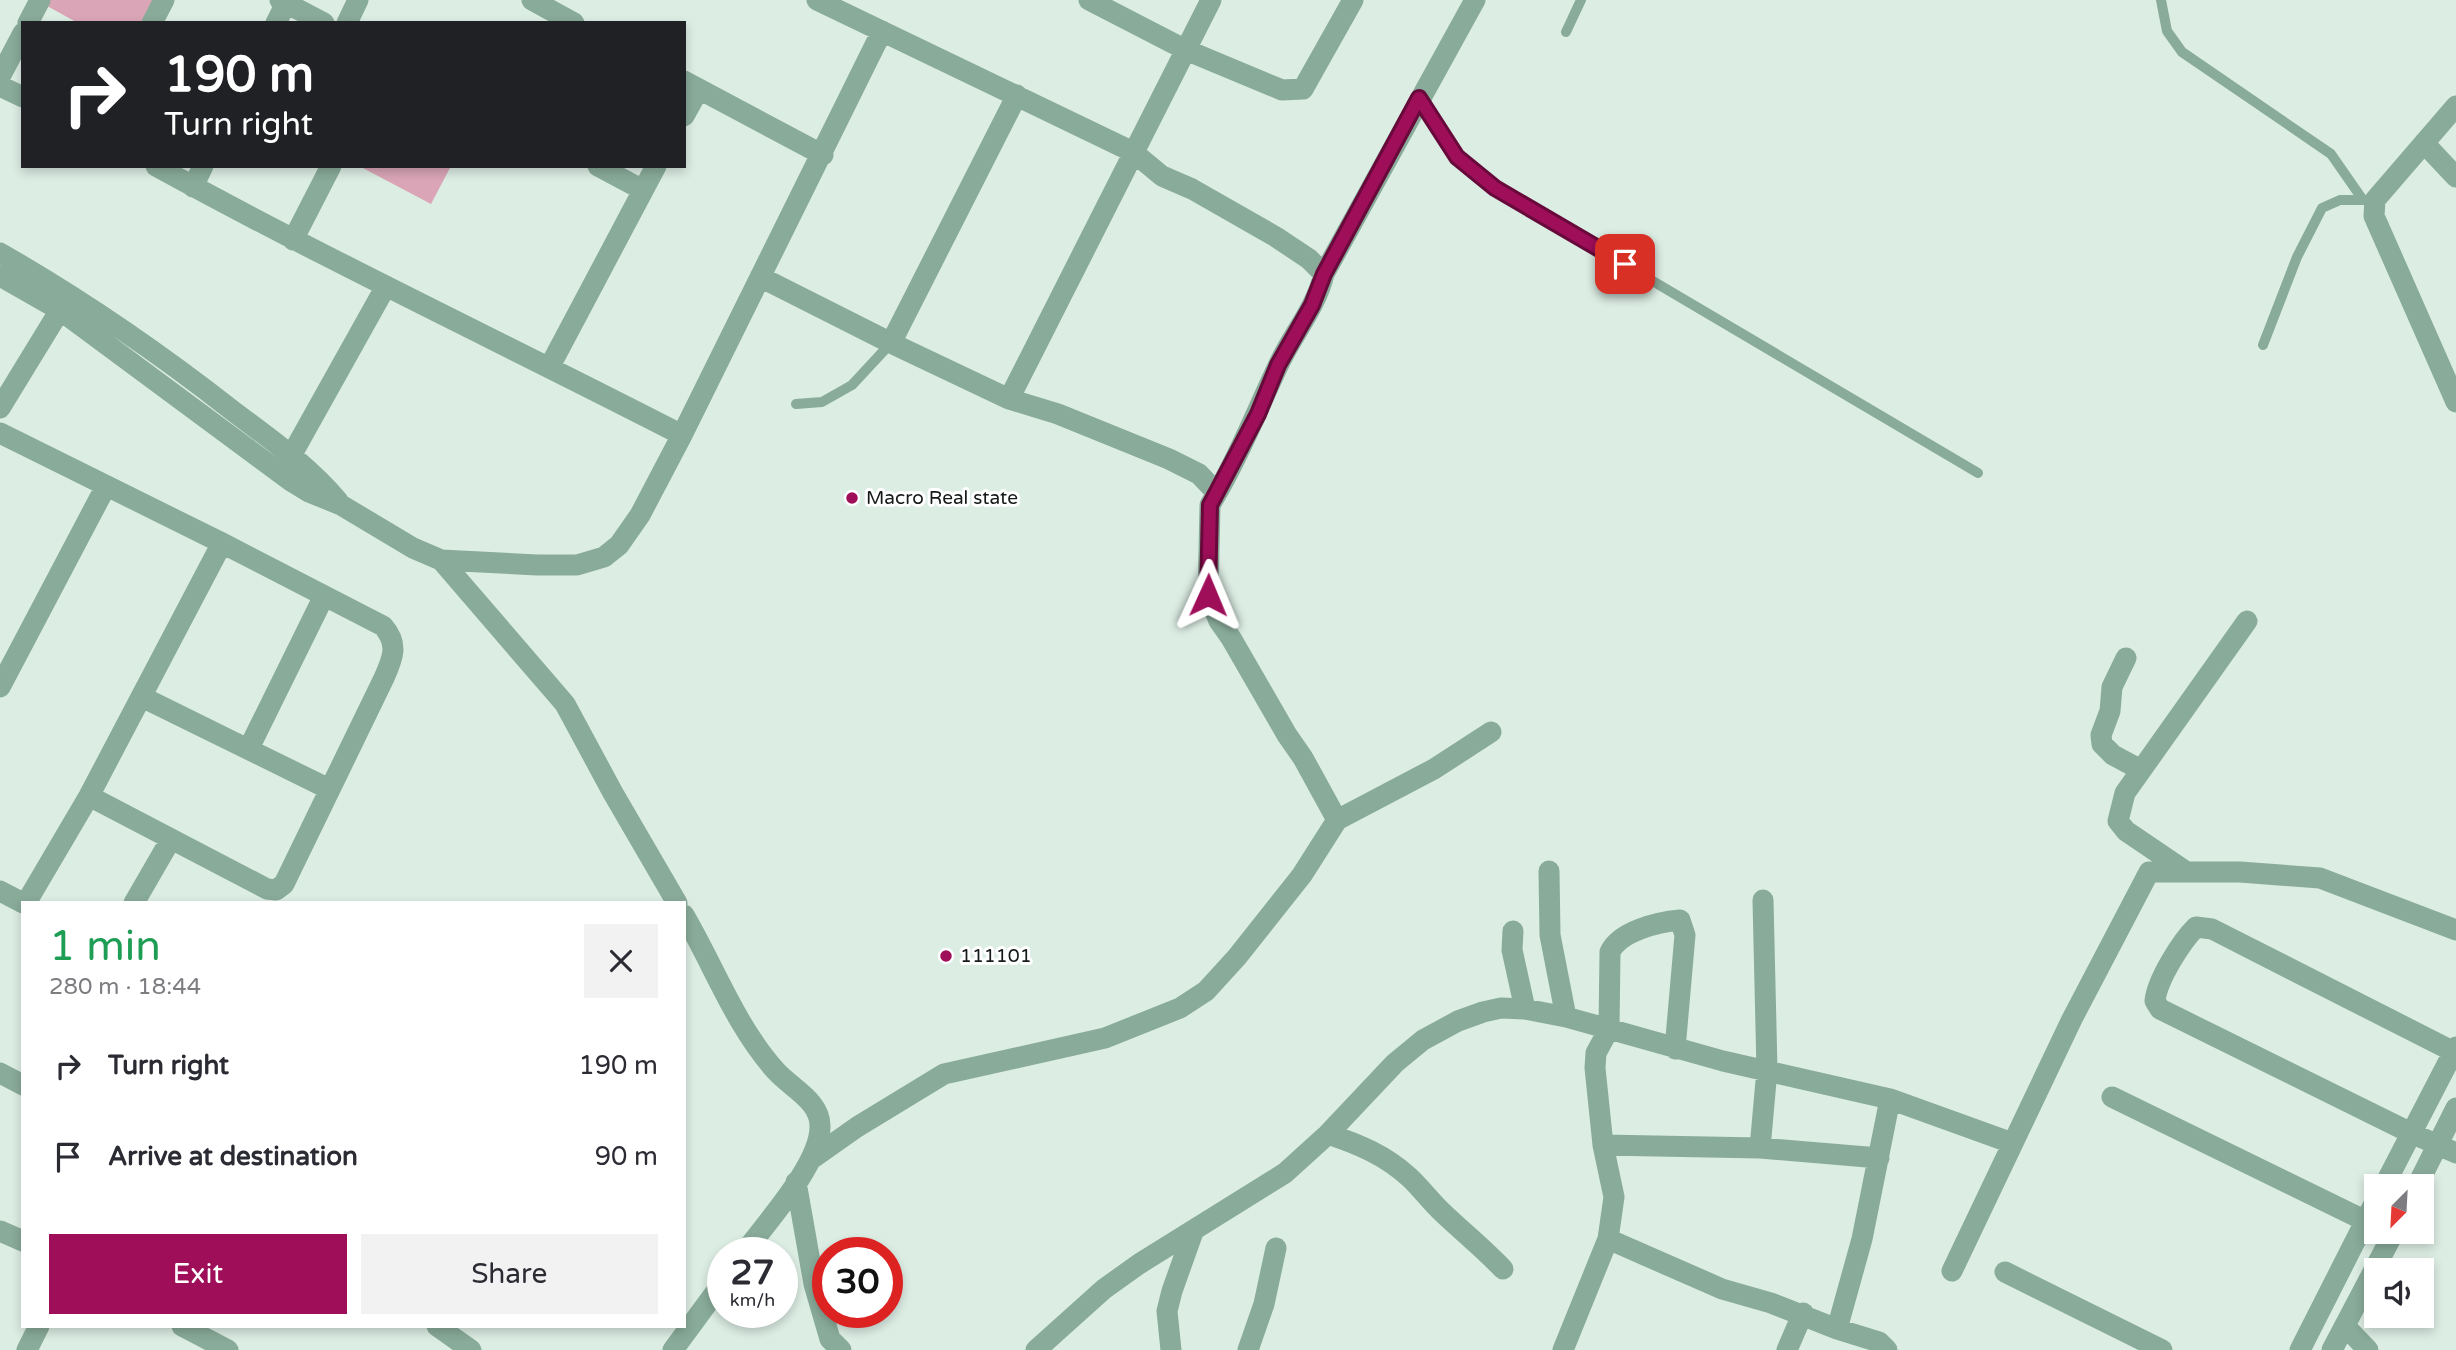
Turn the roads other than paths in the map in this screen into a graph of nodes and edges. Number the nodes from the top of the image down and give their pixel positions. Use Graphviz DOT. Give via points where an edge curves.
graph roads {
  1 [pos="40,0"];
  2 [pos="164,0"];
  3 [pos="358,0"];
  4 [pos="532,0"];
  5 [pos="817,0"];
  6 [pos="1089,0"];
  7 [pos="1211,0"];
  8 [pos="1353,0"];
  9 [pos="1475,0"];
  10 [pos="1581,0"];
  11 [pos="2161,0"];
  12 [pos="283,2"];
  13 [pos="29,21"];
  14 [pos="153,21"];
  15 [pos="277,21"];
  16 [pos="320,21"];
  17 [pos="348,21"];
  18 [pos="570,21"];
  19 [pos="882,31"];
  20 [pos="1566,32"];
  21 [pos="21,37"];
  22 [pos="1186,50"];
  23 [pos="0,77"];
  24 [pos="692,85"];
  25 [pos="0,86"];
  26 [pos="1017,95"];
  27 [pos="21,96"];
  28 [pos="1419,98"];
  29 [pos="2456,106"];
  30 [pos="686,108"];
  31 [pos="2424,143"];
  32 [pos="1133,152"];
  33 [pos="822,155"];
  34 [pos="160,168"];
  35 [pos="202,168"];
  36 [pos="330,168"];
  37 [pos="602,168"];
  38 [pos="655,168"];
  39 [pos="2456,177"];
  40 [pos="193,187"];
  41 [pos="643,190"];
  42 [pos="2369,200"];
  43 [pos="293,240"];
  44 [pos="0,253"];
  45 [pos="1324,274"];
  46 [pos="0,276"];
  47 [pos="762,278"];
  48 [pos="386,285"];
  49 [pos="60,310"];
  50 [pos="891,343"];
  51 [pos="2263,345"];
  52 [pos="550,366"];
  53 [pos="1009,399"];
  54 [pos="2456,402"];
  55 [pos="796,404"];
  56 [pos="0,408"];
  57 [pos="0,433"];
  58 [pos="682,435"];
  59 [pos="291,456"];
  60 [pos="1978,473"];
  61 [pos="106,486"];
  62 [pos="1217,493"];
  63 [pos="341,505"];
  64 [pos="222,543"];
  65 [pos="441,559"];
  66 [pos="324,596"];
  67 [pos="2248,621"];
  68 [pos="2126,658"];
  69 [pos="0,687"];
  70 [pos="142,697"];
  71 [pos="1491,732"];
  72 [pos="249,748"];
  73 [pos="2141,770"];
  74 [pos="330,789"];
  75 [pos="89,796"];
  76 [pos="1337,820"];
  77 [pos="171,839"];
  78 [pos="1549,871"];
  79 [pos="2185,871"];
  80 [pos="0,891"];
  81 [pos="1763,900"];
  82 [pos="25,901"];
  83 [pos="135,901"];
  84 [pos="676,901"];
  85 [pos="21,902"];
  86 [pos="686,919"];
  87 [pos="2456,930"];
  88 [pos="1513,931"];
  89 [pos="1525,1009"];
  90 [pos="1566,1017"];
  91 [pos="1609,1030"];
  92 [pos="1675,1049"];
  93 [pos="2455,1051"];
  94 [pos="1767,1070"];
  95 [pos="0,1073"];
  96 [pos="21,1084"];
  97 [pos="2112,1097"];
  98 [pos="1890,1099"];
  99 [pos="2456,1108"];
  100 [pos="2411,1133"];
  101 [pos="1328,1134"];
  102 [pos="2012,1143"];
  103 [pos="1603,1145"];
  104 [pos="1760,1148"];
  105 [pos="2446,1150"];
  106 [pos="813,1158"];
  107 [pos="1879,1158"];
  108 [pos="2390,1174"];
  109 [pos="2427,1174"];
  110 [pos="796,1182"];
  111 [pos="2364,1219"];
  112 [pos="0,1231"];
  113 [pos="1193,1232"];
  114 [pos="756,1237"];
  115 [pos="1608,1239"];
  116 [pos="21,1240"];
  117 [pos="2374,1244"];
  118 [pos="2378,1244"];
  119 [pos="1276,1248"];
  120 [pos="1503,1269"];
  121 [pos="1952,1271"];
  122 [pos="2005,1272"];
  123 [pos="707,1304"];
  124 [pos="1803,1313"];
  125 [pos="2345,1326"];
  126 [pos="38,1328"];
  127 [pos="186,1328"];
  128 [pos="441,1328"];
  129 [pos="1837,1329"];
  130 [pos="27,1350"];
  131 [pos="228,1350"];
  132 [pos="471,1350"];
  133 [pos="673,1350"];
  134 [pos="841,1350"];
  135 [pos="1036,1350"];
  136 [pos="1171,1350"];
  137 [pos="1248,1350"];
  138 [pos="1563,1350"];
  139 [pos="1787,1350"];
  140 [pos="1887,1350"];
  141 [pos="2162,1350"];
  142 [pos="2300,1350"];
  143 [pos="2332,1350"];
  144 [pos="2368,1350"];
  1 -- 13 [label="street"];
  2 -- 14 [label="street"];
  3 -- 17 [label="street"];
  4 -- 18 [label="street"];
  5 -- 19 [label="street"];
  6 -- 22 [label="street"];
  7 -- 22 [label="street"];
  8 -- 22 [label="street" via="1303,89 1282,90"];
  9 -- 28 [label="street"];
  10 -- 20 [label="lane"];
  11 -- 42 [label="lane" via="2168,31 2182,52 2330,154"];
  12 -- 15 [label="street"];
  12 -- 16 [label="street"];
  19 -- 26 [label="street"];
  19 -- 33 [label="street"];
  21 -- 23 [label="street"];
  22 -- 32 [label="street"];
  24 -- 30 [label="street"];
  24 -- 33 [label="street"];
  25 -- 27 [label="street"];
  26 -- 32 [label="street"];
  26 -- 50 [label="street"];
  28 -- 45 [label="street"];
  28 -- 60 [label="lane" via="1457,157 1495,188"];
  29 -- 31 [label="street"];
  31 -- 39 [label="street"];
  31 -- 42 [label="street"];
  32 -- 45 [label="street" via="1162,176 1276,237"];
  32 -- 53 [label="street"];
  33 -- 47 [label="street"];
  34 -- 40 [label="street"];
  35 -- 40 [label="street"];
  36 -- 43 [label="street"];
  37 -- 41 [label="street"];
  38 -- 41 [label="street"];
  40 -- 43 [label="street"];
  41 -- 52 [label="street"];
  42 -- 51 [label="lane" via="2340,200 2322,208 2297,257"];
  42 -- 54 [label="street"];
  43 -- 48 [label="street"];
  44 -- 59 [label="street" via="67,291 176,366"];
  45 -- 62 [label="street"];
  46 -- 49 [label="street"];
  47 -- 50 [label="street"];
  47 -- 58 [label="street"];
  48 -- 52 [label="street"];
  48 -- 59 [label="street"];
  49 -- 56 [label="street"];
  49 -- 63 [label="street" via="291,481"];
  50 -- 53 [label="street"];
  50 -- 55 [label="lane" via="852,385 822,402"];
  52 -- 58 [label="street"];
  53 -- 62 [label="street" via="1169,459 1199,474"];
  57 -- 61 [label="street"];
  58 -- 65 [label="street" via="640,515 619,545 604,557 578,565"];
  59 -- 63 [label="street"];
  61 -- 64 [label="street"];
  61 -- 69 [label="street"];
  62 -- 76 [label="street" via="1210,505 1208,595"];
  63 -- 65 [label="street" via="413,548"];
  64 -- 66 [label="street"];
  64 -- 70 [label="street"];
  65 -- 84 [label="street" via="565,704"];
  66 -- 72 [label="street"];
  66 -- 74 [label="street" via="383,626 394,646 393,658"];
  67 -- 73 [label="street"];
  68 -- 73 [label="street" via="2112,687 2102,744"];
  70 -- 72 [label="street"];
  70 -- 75 [label="street"];
  71 -- 76 [label="street" via="1434,769"];
  72 -- 74 [label="street"];
  73 -- 79 [label="street" via="2125,793 2118,821"];
  74 -- 77 [label="street" via="284,884 276,890"];
  75 -- 77 [label="street"];
  75 -- 82 [label="street"];
  76 -- 106 [label="street" via="1302,875 1237,957 1206,991 1180,1008 1105,1038 944,1074"];
  77 -- 83 [label="street"];
  78 -- 90 [label="street" via="1550,935"];
  79 -- 87 [label="street" via="2320,878"];
  79 -- 102 [label="street" via="2149,872"];
  80 -- 85 [label="street"];
  81 -- 94 [label="street"];
  86 -- 106 [label="street" via="748,1033 775,1070 815,1105 820,1126"];
  88 -- 89 [label="street" via="1512,950"];
  89 -- 90 [label="street"];
  89 -- 101 [label="street" via="1483,1012 1423,1040"];
  90 -- 91 [label="street"];
  91 -- 92 [label="street"];
  91 -- 92 [label="street" via="1610,952 1614,944 1637,931 1680,919 1685,935"];
  91 -- 103 [label="street" via="1596,1053 1595,1068"];
  92 -- 94 [label="street"];
  93 -- 100 [label="street"];
  93 -- 100 [label="street" via="2212,929 2196,927 2186,937 2156,990 2160,1009"];
  94 -- 98 [label="street"];
  94 -- 104 [label="street"];
  95 -- 96 [label="street"];
  97 -- 111 [label="street"];
  98 -- 102 [label="street"];
  98 -- 107 [label="street"];
  99 -- 105 [label="street"];
  100 -- 105 [label="street"];
  100 -- 108 [label="street"];
  101 -- 113 [label="street" via="1285,1173"];
  101 -- 120 [label="street" via="1382,1156 1410,1177"];
  102 -- 121 [label="street"];
  103 -- 104 [label="street"];
  103 -- 115 [label="street" via="1614,1197"];
  104 -- 107 [label="street"];
  105 -- 109 [label="street"];
  106 -- 110 [label="street"];
  107 -- 129 [label="street"];
  110 -- 114 [label="street"];
  110 -- 134 [label="street" via="814,1284 830,1339"];
  112 -- 116 [label="street"];
  113 -- 135 [label="street" via="1104,1289"];
  113 -- 136 [label="street" via="1167,1311"];
  115 -- 124 [label="street" via="1723,1289"];
  115 -- 138 [label="street"];
  117 -- 142 [label="street"];
  118 -- 125 [label="street"];
  119 -- 137 [label="street" via="1265,1304"];
  122 -- 141 [label="street"];
  123 -- 133 [label="street"];
  124 -- 129 [label="street"];
  124 -- 139 [label="street"];
  125 -- 143 [label="street"];
  125 -- 144 [label="street"];
  126 -- 130 [label="street"];
  127 -- 131 [label="street"];
  128 -- 132 [label="street"];
  129 -- 140 [label="street" via="1879,1342"];
}
